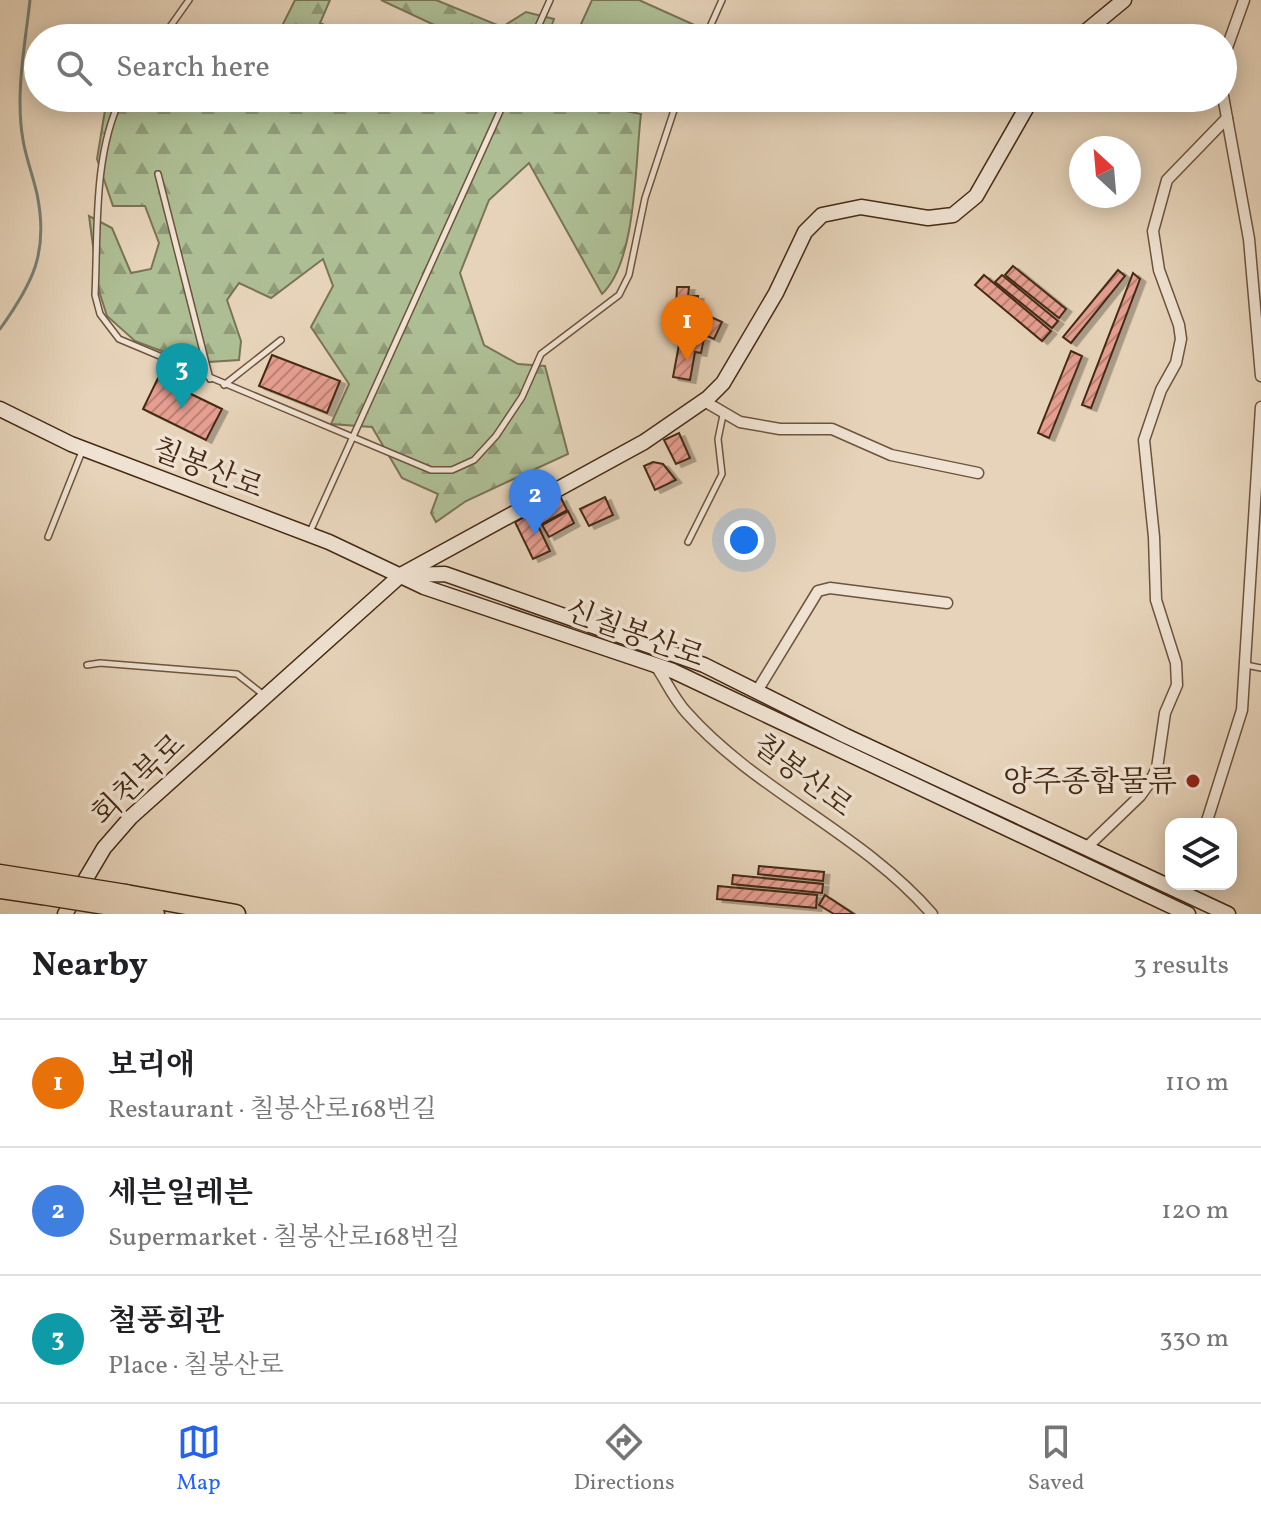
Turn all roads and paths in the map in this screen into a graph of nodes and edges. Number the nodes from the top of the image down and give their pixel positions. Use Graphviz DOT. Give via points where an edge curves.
graph roads {
  1 [pos="189,0"];
  2 [pos="550,0"];
  3 [pos="722,0"];
  4 [pos="1124,0"];
  5 [pos="1244,0"];
  6 [pos="172,24"];
  7 [pos="539,24"];
  8 [pos="711,24"];
  9 [pos="1095,24"];
  10 [pos="1235,24"];
  11 [pos="115,112"];
  12 [pos="500,112"];
  13 [pos="673,112"];
  14 [pos="1024,112"];
  15 [pos="1226,112"];
  16 [pos="1227,118"];
  17 [pos="158,174"];
  18 [pos="281,340"];
  19 [pos="1261,376"];
  20 [pos="211,380"];
  21 [pos="223,385"];
  22 [pos="704,401"];
  23 [pos="1261,407"];
  24 [pos="0,409"];
  25 [pos="723,415"];
  26 [pos="352,439"];
  27 [pos="84,448"];
  28 [pos="978,473"];
  29 [pos="309,535"];
  30 [pos="48,537"];
  31 [pos="688,542"];
  32 [pos="401,575"];
  33 [pos="947,603"];
  34 [pos="1245,664"];
  35 [pos="87,665"];
  36 [pos="656,665"];
  37 [pos="1261,668"];
  38 [pos="757,691"];
  39 [pos="265,697"];
  40 [pos="1208,818"];
  41 [pos="1086,848"];
  42 [pos="0,874"];
  43 [pos="1165,881"];
  44 [pos="46,888"];
  45 [pos="0,889"];
  46 [pos="1180,890"];
  47 [pos="1185,890"];
  48 [pos="121,901"];
  49 [pos="1168,910"];
  50 [pos="65,914"];
  51 [pos="155,914"];
  52 [pos="236,914"];
  53 [pos="932,914"];
  54 [pos="1188,914"];
  55 [pos="1228,914"];
  1 -- 6 [label="lane"];
  2 -- 7 [label="lane"];
  3 -- 8 [label="lane"];
  4 -- 9 [label="street"];
  5 -- 10 [label="street"];
  11 -- 20 [label="lane" via="104,160 95,295 100,314 119,339"];
  12 -- 26 [label="lane"];
  13 -- 26 [label="lane" via="619,295 541,354 522,397 474,460 452,470 431,470"];
  14 -- 22 [label="street, 회천북로" via="976,196 953,215 928,218 861,207 822,215 805,232 723,383"];
  15 -- 16 [label="street"];
  16 -- 19 [label="street" via="1249,239"];
  16 -- 41 [label="street" via="1167,180 1153,231 1181,339 1144,440 1156,600 1176,663 1177,685 1165,713 1150,782"];
  17 -- 20 [label="lane"];
  18 -- 21 [label="lane"];
  20 -- 21 [label="lane"];
  21 -- 26 [label="lane"];
  22 -- 25 [label="street"];
  22 -- 32 [label="street, 회천북로" via="644,442"];
  23 -- 34 [label="street"];
  24 -- 27 [label="street, 칠봉산로"];
  25 -- 28 [label="street" via="759,427 832,429 891,455"];
  25 -- 31 [label="lane" via="718,439 722,474"];
  26 -- 29 [label="lane"];
  27 -- 29 [label="street, 칠봉산로"];
  27 -- 30 [label="lane"];
  29 -- 32 [label="street, 칠봉산로"];
  32 -- 36 [label="street, 신칠봉산로"];
  32 -- 38 [label="street, 신칠봉산로" via="445,574 681,655"];
  32 -- 39 [label="street, 회천북로"];
  33 -- 38 [label="street" via="830,588 818,591"];
  34 -- 37 [label="lane"];
  34 -- 40 [label="street" via="1237,733"];
  35 -- 39 [label="lane" via="237,674"];
  36 -- 49 [label="street, 신칠봉산로"];
  36 -- 53 [label="street, 칠봉산로" via="682,707 745,767 885,866"];
  38 -- 41 [label="street, 신칠봉산로"];
  39 -- 50 [label="street, 회천북로" via="131,817 104,848"];
  41 -- 43 [label="street, 신칠봉산로"];
  42 -- 44 [label="highway"];
  44 -- 45 [label="highway"];
  44 -- 48 [label="highway, bridge"];
  46 -- 49 [label="street"];
  47 -- 55 [label="street, 신칠봉산로"];
  48 -- 51 [label="highway"];
  48 -- 52 [label="highway"];
  49 -- 54 [label="street, 신칠봉산로"];
}
